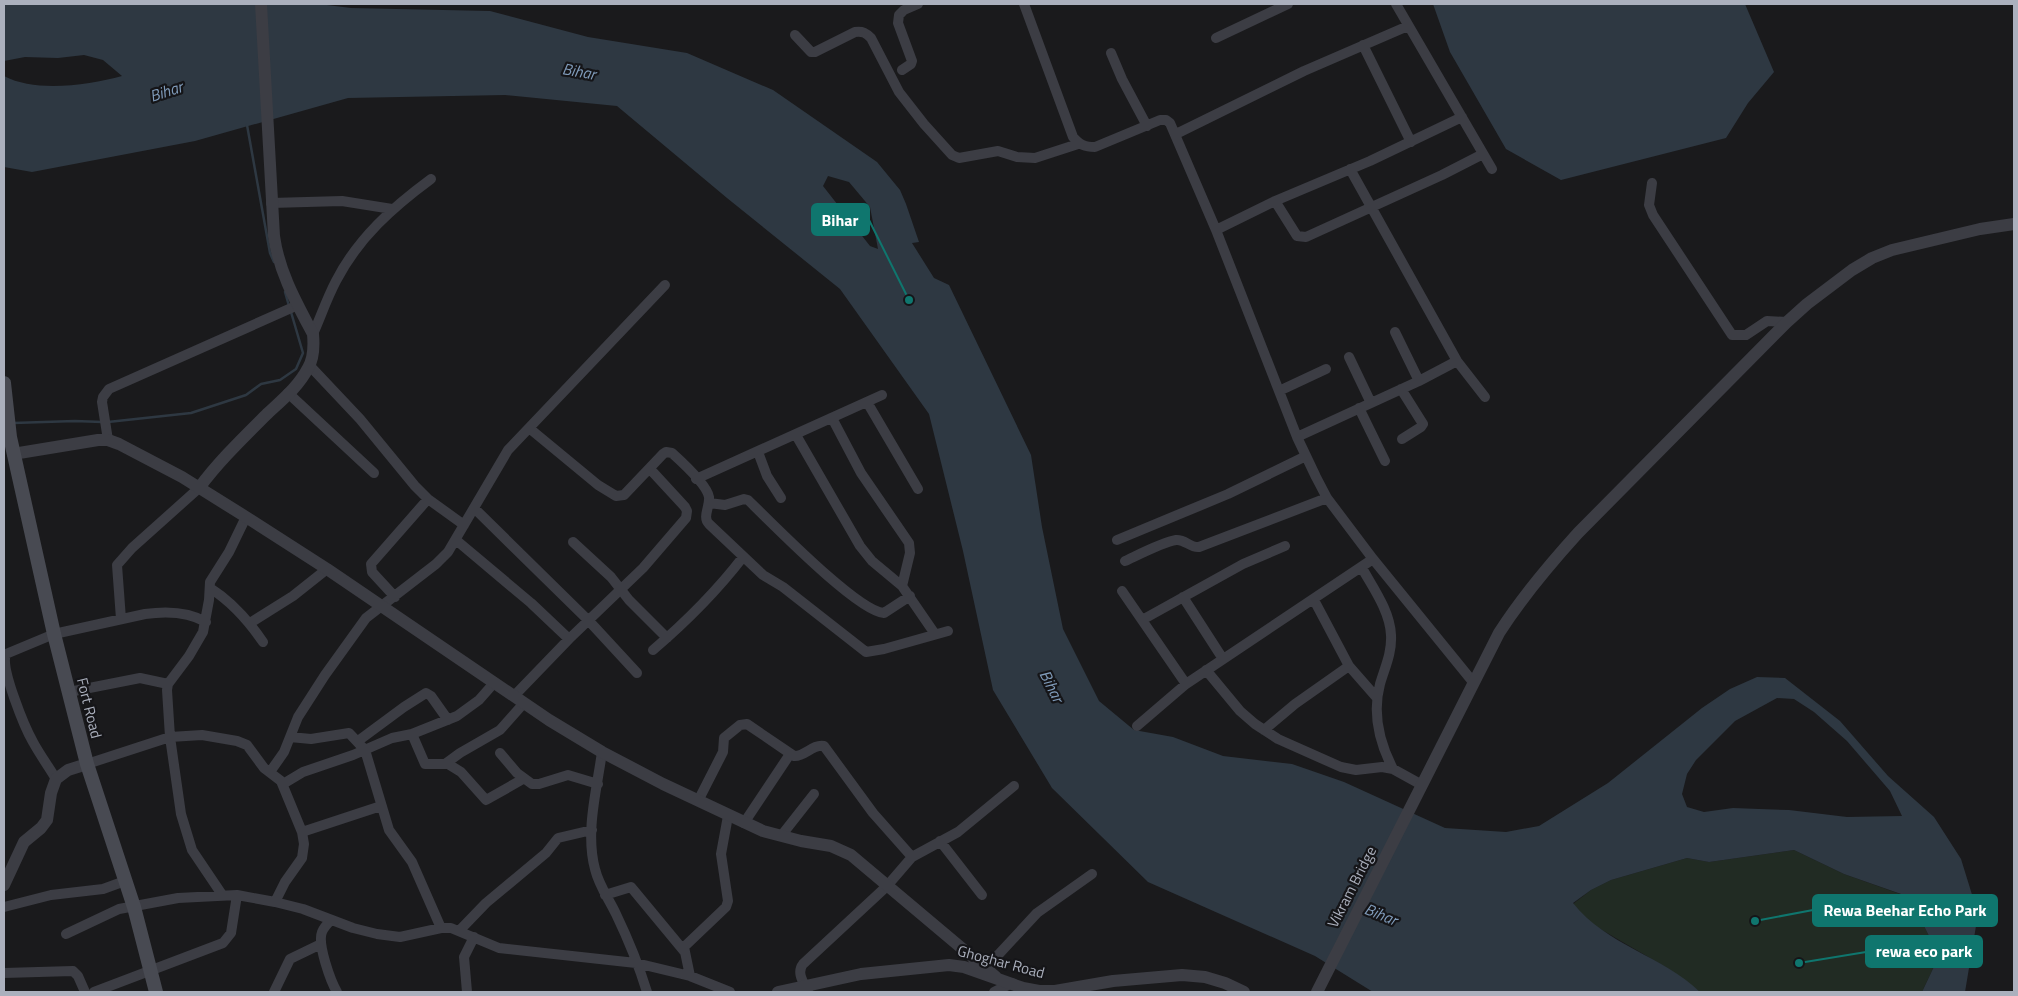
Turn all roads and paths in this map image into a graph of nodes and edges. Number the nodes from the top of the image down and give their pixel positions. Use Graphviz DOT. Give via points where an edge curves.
graph roads {
  1 [pos="262,4"];
  2 [pos="918,4"];
  3 [pos="1024,4"];
  4 [pos="1288,4"];
  5 [pos="1396,4"];
  6 [pos="1408,26"];
  7 [pos="796,35"];
  8 [pos="1216,38"];
  9 [pos="1363,45"];
  10 [pos="1111,53"];
  11 [pos="902,70"];
  12 [pos="1462,117"];
  13 [pos="1147,126"];
  14 [pos="1176,134"];
  15 [pos="1411,142"];
  16 [pos="1078,144"];
  17 [pos="1483,154"];
  18 [pos="1350,169"];
  19 [pos="1492,170"];
  20 [pos="431,179"];
  21 [pos="1652,183"];
  22 [pos="1275,201"];
  23 [pos="271,203"];
  24 [pos="1372,208"];
  25 [pos="392,209"];
  26 [pos="2014,224"];
  27 [pos="1216,230"];
  28 [pos="665,285"];
  29 [pos="298,305"];
  30 [pos="1787,322"];
  31 [pos="1394,332"];
  32 [pos="313,334"];
  33 [pos="1349,357"];
  34 [pos="1457,361"];
  35 [pos="310,366"];
  36 [pos="1326,369"];
  37 [pos="1419,381"];
  38 [pos="4,383"];
  39 [pos="1401,389"];
  40 [pos="1279,391"];
  41 [pos="288,393"];
  42 [pos="882,395"];
  43 [pos="1484,398"];
  44 [pos="867,402"];
  45 [pos="1371,403"];
  46 [pos="1359,408"];
  47 [pos="832,418"];
  48 [pos="529,428"];
  49 [pos="796,435"];
  50 [pos="1297,436"];
  51 [pos="1402,439"];
  52 [pos="108,440"];
  53 [pos="758,452"];
  54 [pos="13,454"];
  55 [pos="1306,456"];
  56 [pos="1385,461"];
  57 [pos="650,469"];
  58 [pos="374,473"];
  59 [pos="696,479"];
  60 [pos="199,488"];
  61 [pos="918,489"];
  62 [pos="781,498"];
  63 [pos="1327,498"];
  64 [pos="428,499"];
  65 [pos="709,503"];
  66 [pos="474,508"];
  67 [pos="246,518"];
  68 [pos="464,526"];
  69 [pos="456,540"];
  70 [pos="1117,540"];
  71 [pos="573,542"];
  72 [pos="1285,546"];
  73 [pos="743,557"];
  74 [pos="1373,559"];
  75 [pos="1125,561"];
  76 [pos="1362,568"];
  77 [pos="327,570"];
  78 [pos="902,586"];
  79 [pos="210,588"];
  80 [pos="620,590"];
  81 [pos="1122,591"];
  82 [pos="910,596"];
  83 [pos="395,597"];
  84 [pos="1182,597"];
  85 [pos="1314,600"];
  86 [pos="382,607"];
  87 [pos="121,619"];
  88 [pos="1142,620"];
  89 [pos="589,621"];
  90 [pos="206,622"];
  91 [pos="250,623"];
  92 [pos="948,630"];
  93 [pos="54,634"];
  94 [pos="935,634"];
  95 [pos="667,638"];
  96 [pos="569,639"];
  97 [pos="263,642"];
  98 [pos="653,650"];
  99 [pos="1223,659"];
  100 [pos="1349,666"];
  101 [pos="1206,670"];
  102 [pos="637,672"];
  103 [pos="1473,682"];
  104 [pos="494,683"];
  105 [pos="168,684"];
  106 [pos="1186,684"];
  107 [pos="69,692"];
  108 [pos="1377,698"];
  109 [pos="519,699"];
  110 [pos="448,720"];
  111 [pos="1137,726"];
  112 [pos="1264,730"];
  113 [pos="412,734"];
  114 [pos="290,737"];
  115 [pos="170,738"];
  116 [pos="358,741"];
  117 [pos="365,750"];
  118 [pos="602,752"];
  119 [pos="500,753"];
  120 [pos="790,754"];
  121 [pos="87,764"];
  122 [pos="445,764"];
  123 [pos="1393,769"];
  124 [pos="270,772"];
  125 [pos="56,779"];
  126 [pos="523,779"];
  127 [pos="283,784"];
  128 [pos="598,784"];
  129 [pos="1014,786"];
  130 [pos="1419,791"];
  131 [pos="814,794"];
  132 [pos="698,801"];
  133 [pos="381,806"];
  134 [pos="728,816"];
  135 [pos="744,823"];
  136 [pos="592,830"];
  137 [pos="302,832"];
  138 [pos="781,836"];
  139 [pos="940,842"];
  140 [pos="912,857"];
  141 [pos="1092,874"];
  142 [pos="125,881"];
  143 [pos="4,885"];
  144 [pos="887,886"];
  145 [pos="605,895"];
  146 [pos="982,895"];
  147 [pos="223,896"];
  148 [pos="237,896"];
  149 [pos="275,902"];
  150 [pos="4,907"];
  151 [pos="134,907"];
  152 [pos="331,920"];
  153 [pos="441,928"];
  154 [pos="459,931"];
  155 [pos="66,934"];
  156 [pos="474,937"];
  157 [pos="321,944"];
  158 [pos="684,951"];
  159 [pos="636,963"];
  160 [pos="986,968"];
  161 [pos="150,970"];
  162 [pos="4,973"];
  163 [pos="690,976"];
  164 [pos="996,977"];
  165 [pos="1012,983"];
  166 [pos="806,989"];
  167 [pos="85,992"];
  168 [pos="94,992"];
  169 [pos="156,992"];
  170 [pos="274,992"];
  171 [pos="338,992"];
  172 [pos="467,992"];
  173 [pos="647,992"];
  174 [pos="730,992"];
  175 [pos="778,992"];
  176 [pos="994,992"];
  177 [pos="1244,992"];
  178 [pos="1317,992"];
  1 -- 23 [label="street"];
  2 -- 11 [label="street" via="899,15 898,23 912,61"];
  3 -- 16 [label="street"];
  4 -- 8 [label="street"];
  5 -- 6 [label="street"];
  6 -- 9 [label="street"];
  6 -- 12 [label="street"];
  7 -- 16 [label="street" via="811,52 815,52 855,32 867,34 899,92 952,155 959,158 998,151 1035,158"];
  9 -- 14 [label="street"];
  9 -- 15 [label="street"];
  10 -- 13 [label="street"];
  12 -- 15 [label="street"];
  12 -- 17 [label="street"];
  13 -- 14 [label="street" via="1166,120"];
  13 -- 16 [label="street" via="1096,147"];
  14 -- 27 [label="street"];
  15 -- 18 [label="street"];
  17 -- 19 [label="street"];
  17 -- 24 [label="street"];
  18 -- 22 [label="street"];
  18 -- 24 [label="street"];
  20 -- 25 [label="street"];
  21 -- 30 [label="street" via="1649,205 1653,215 1732,335 1746,335 1768,321"];
  22 -- 24 [label="street" via="1301,238"];
  22 -- 27 [label="street"];
  23 -- 25 [label="street" via="342,202"];
  23 -- 29 [label="street" via="276,255"];
  24 -- 34 [label="street"];
  25 -- 32 [label="street" via="349,260 336,281"];
  26 -- 30 [label="street, Vikram Bridge" via="1912,244 1872,258 1829,287"];
  27 -- 40 [label="street"];
  28 -- 48 [label="street"];
  29 -- 32 [label="street"];
  29 -- 52 [label="street" via="109,389 102,402"];
  30 -- 103 [label="street, Vikram Bridge" via="1549,564 1512,613"];
  31 -- 37 [label="street"];
  32 -- 35 [label="street"];
  33 -- 45 [label="street"];
  34 -- 37 [label="street"];
  34 -- 43 [label="street"];
  35 -- 41 [label="street"];
  35 -- 64 [label="street"];
  36 -- 40 [label="street"];
  37 -- 39 [label="street"];
  38 -- 54 [label="main road, Fort Road"];
  39 -- 45 [label="street"];
  39 -- 51 [label="street" via="1423,424"];
  40 -- 50 [label="street"];
  41 -- 58 [label="street"];
  41 -- 60 [label="street" via="228,452"];
  42 -- 44 [label="street"];
  44 -- 47 [label="street"];
  44 -- 61 [label="street"];
  45 -- 46 [label="street"];
  46 -- 50 [label="street"];
  46 -- 56 [label="street"];
  47 -- 49 [label="street"];
  47 -- 78 [label="street" via="862,473 909,543 910,553"];
  48 -- 57 [label="street" via="616,496 624,495"];
  48 -- 66 [label="street" via="508,450"];
  49 -- 53 [label="street"];
  49 -- 78 [label="street" via="860,546 872,561"];
  50 -- 55 [label="street"];
  52 -- 54 [label="street"];
  52 -- 60 [label="street"];
  53 -- 59 [label="street"];
  53 -- 62 [label="street"];
  54 -- 93 [label="main road, Fort Road"];
  55 -- 63 [label="street"];
  55 -- 70 [label="street" via="1228,494"];
  57 -- 59 [label="street" via="663,454 669,452"];
  57 -- 80 [label="street" via="688,515 648,563"];
  59 -- 65 [label="street" via="707,492"];
  60 -- 67 [label="street"];
  60 -- 87 [label="street" via="132,548 118,565"];
  63 -- 74 [label="street"];
  63 -- 75 [label="street" via="1198,546 1174,541"];
  64 -- 68 [label="street"];
  64 -- 83 [label="street" via="370,567"];
  65 -- 73 [label="street" via="706,521"];
  65 -- 82 [label="street" via="725,505 748,500 845,591 876,611 884,613"];
  66 -- 68 [label="street"];
  66 -- 89 [label="street"];
  67 -- 77 [label="street"];
  67 -- 79 [label="street" via="210,582"];
  68 -- 69 [label="street"];
  69 -- 83 [label="street" via="436,564"];
  69 -- 96 [label="street"];
  71 -- 80 [label="street" via="611,577"];
  72 -- 84 [label="street" via="1243,564"];
  73 -- 94 [label="street" via="866,652"];
  73 -- 95 [label="street" via="716,591"];
  74 -- 76 [label="street"];
  74 -- 103 [label="street"];
  76 -- 85 [label="street"];
  76 -- 108 [label="street" via="1386,614 1391,634 1389,659"];
  77 -- 86 [label="street"];
  77 -- 91 [label="street"];
  78 -- 82 [label="street"];
  79 -- 90 [label="street"];
  79 -- 91 [label="street"];
  80 -- 89 [label="street"];
  80 -- 95 [label="street"];
  81 -- 88 [label="street"];
  82 -- 94 [label="street"];
  83 -- 86 [label="street"];
  84 -- 88 [label="street"];
  84 -- 99 [label="street"];
  85 -- 99 [label="street"];
  85 -- 100 [label="street"];
  86 -- 104 [label="street"];
  86 -- 114 [label="street" via="369,615 325,675 298,717"];
  87 -- 90 [label="street" via="160,612 184,613"];
  87 -- 93 [label="street"];
  88 -- 106 [label="street"];
  89 -- 96 [label="street"];
  89 -- 102 [label="street"];
  90 -- 105 [label="street" via="199,640"];
  91 -- 97 [label="street"];
  92 -- 94 [label="street"];
  93 -- 107 [label="main road, Fort Road"];
  93 -- 125 [label="street" via="11,651 4,657 23,721"];
  95 -- 98 [label="street"];
  96 -- 109 [label="street"];
  99 -- 101 [label="street"];
  100 -- 108 [label="street"];
  100 -- 112 [label="street"];
  101 -- 106 [label="street"];
  101 -- 112 [label="street" via="1240,711"];
  103 -- 130 [label="street, Vikram Bridge"];
  104 -- 109 [label="street"];
  104 -- 110 [label="street" via="472,706"];
  105 -- 107 [label="street" via="140,678"];
  105 -- 115 [label="street"];
  106 -- 111 [label="street"];
  107 -- 121 [label="main road, Fort Road"];
  108 -- 123 [label="street" via="1376,719 1380,738"];
  109 -- 118 [label="street"];
  109 -- 122 [label="street" via="500,730"];
  110 -- 113 [label="street"];
  110 -- 116 [label="street" via="426,693"];
  112 -- 123 [label="street" via="1340,767 1356,770 1382,766"];
  113 -- 117 [label="street" via="392,738"];
  113 -- 122 [label="street" via="425,764"];
  114 -- 116 [label="street" via="315,739 346,733"];
  114 -- 124 [label="street"];
  115 -- 121 [label="street"];
  115 -- 124 [label="street" via="202,735 244,743 262,767"];
  115 -- 147 [label="street" via="179,804 189,843"];
  116 -- 117 [label="street"];
  117 -- 127 [label="street" via="303,772"];
  117 -- 133 [label="street"];
  118 -- 128 [label="street"];
  118 -- 132 [label="street"];
  119 -- 126 [label="street"];
  120 -- 132 [label="street" via="751,725 740,725 724,738 724,752"];
  120 -- 135 [label="street"];
  120 -- 140 [label="street" via="801,756 821,745 827,749 873,813"];
  121 -- 125 [label="street" via="68,770"];
  121 -- 142 [label="main road, Fort Road"];
  122 -- 126 [label="street" via="461,772 486,800"];
  123 -- 130 [label="street"];
  124 -- 127 [label="street"];
  125 -- 143 [label="street" via="46,820 24,842"];
  126 -- 128 [label="street" via="536,784 568,775"];
  127 -- 137 [label="street"];
  128 -- 136 [label="street"];
  129 -- 139 [label="street" via="968,825"];
  130 -- 178 [label="street, Vikram Bridge"];
  131 -- 138 [label="street"];
  132 -- 134 [label="street"];
  133 -- 137 [label="street"];
  133 -- 153 [label="street" via="389,830 412,862"];
  134 -- 135 [label="street"];
  134 -- 158 [label="street" via="721,854 728,900 726,907 685,946"];
  135 -- 138 [label="street"];
  136 -- 145 [label="street" via="595,869"];
  136 -- 154 [label="street" via="558,838 546,853 486,903"];
  137 -- 149 [label="street" via="302,858"];
  138 -- 144 [label="street" via="842,850"];
  139 -- 140 [label="street"];
  139 -- 146 [label="street"];
  140 -- 144 [label="street"];
  141 -- 160 [label="street" via="1037,913"];
  142 -- 150 [label="street" via="103,890 51,895"];
  142 -- 151 [label="main road, Fort Road"];
  144 -- 160 [label="street"];
  144 -- 166 [label="street" via="803,964 800,970"];
  145 -- 158 [label="street" via="631,887"];
  145 -- 159 [label="street"];
  147 -- 148 [label="street"];
  147 -- 151 [label="street" via="178,898"];
  148 -- 149 [label="street"];
  148 -- 161 [label="street" via="230,933 223,943"];
  149 -- 152 [label="street"];
  151 -- 155 [label="street" via="112,911"];
  151 -- 161 [label="main road, Fort Road"];
  152 -- 153 [label="street" via="390,937"];
  152 -- 157 [label="street" via="322,932"];
  153 -- 154 [label="street"];
  154 -- 156 [label="street"];
  156 -- 159 [label="street" via="498,948"];
  156 -- 172 [label="street" via="464,957"];
  157 -- 170 [label="street" via="290,959"];
  157 -- 171 [label="street"];
  158 -- 163 [label="street"];
  159 -- 163 [label="street"];
  159 -- 173 [label="street"];
  160 -- 164 [label="street"];
  161 -- 168 [label="street"];
  161 -- 169 [label="main road, Fort Road"];
  162 -- 167 [label="street" via="73,971"];
  163 -- 174 [label="street"];
  164 -- 165 [label="street, Ghoghar Road"];
  164 -- 166 [label="street, Ghoghar Road" via="964,966 949,965 861,974"];
  165 -- 176 [label="street"];
  165 -- 177 [label="street, Ghoghar Road" via="1038,991 1055,991 1113,981 1182,975 1205,977"];
  166 -- 175 [label="street, Ghoghar Road"];
}
